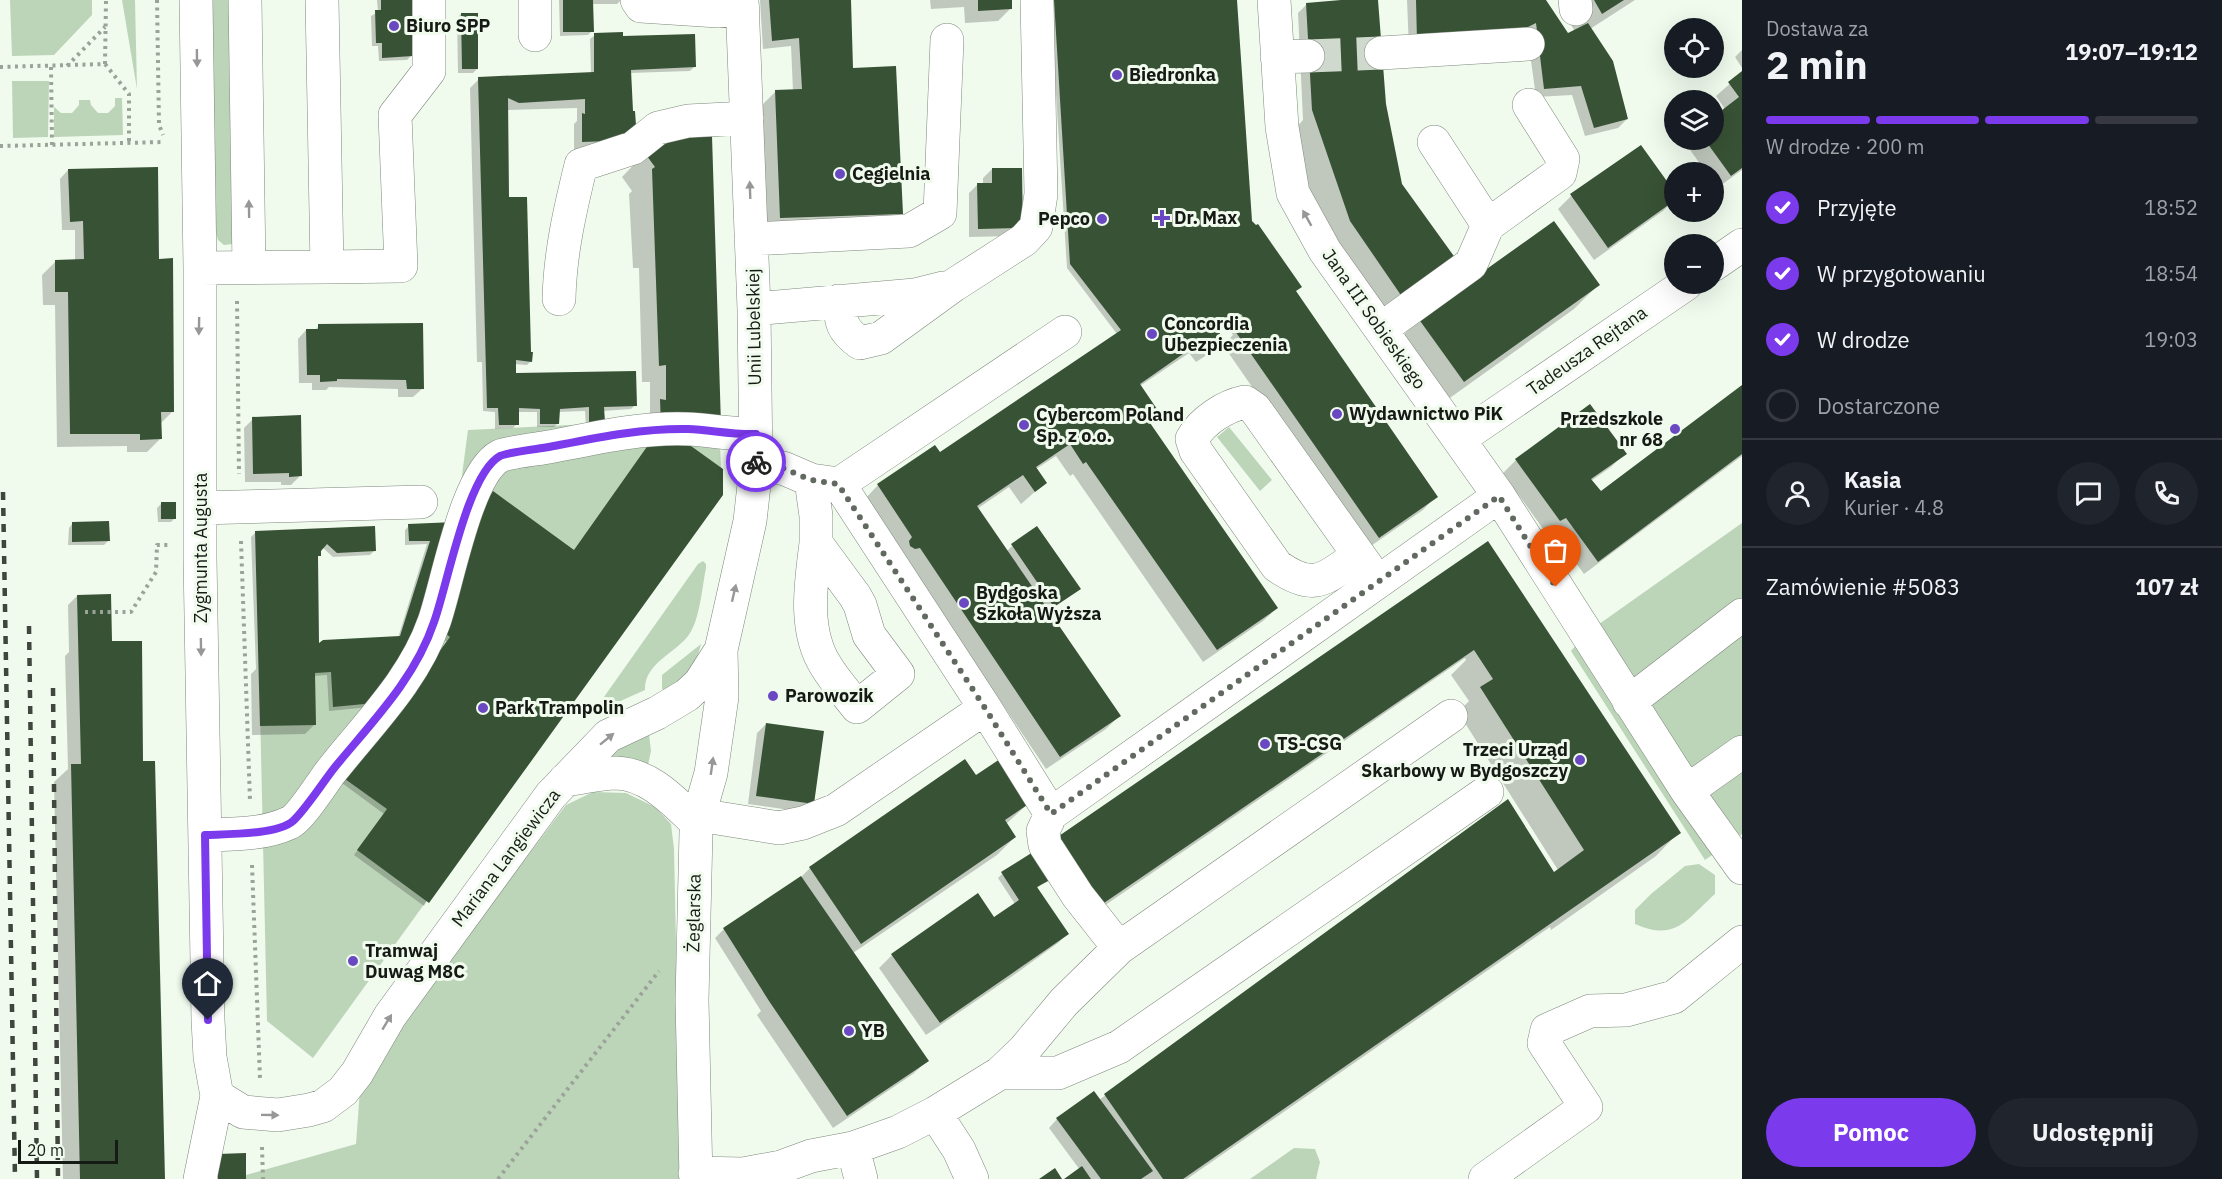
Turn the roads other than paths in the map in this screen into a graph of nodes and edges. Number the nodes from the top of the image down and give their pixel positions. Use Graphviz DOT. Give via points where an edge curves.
graph roads {
  1 [pos="196,0"];
  2 [pos="245,0"];
  3 [pos="322,0"];
  4 [pos="429,0"];
  5 [pos="535,0"];
  6 [pos="637,0"];
  7 [pos="1037,0"];
  8 [pos="1274,0"];
  9 [pos="742,5"];
  10 [pos="535,35"];
  11 [pos="947,40"];
  12 [pos="1528,44"];
  13 [pos="1382,53"];
  14 [pos="1529,105"];
  15 [pos="747,118"];
  16 [pos="1434,142"];
  17 [pos="1488,225"];
  18 [pos="751,239"];
  19 [pos="1742,245"];
  20 [pos="1724,257"];
  21 [pos="249,267"];
  22 [pos="327,267"];
  23 [pos="200,268"];
  24 [pos="954,285"];
  25 [pos="1671,294"];
  26 [pos="559,299"];
  27 [pos="839,301"];
  28 [pos="754,309"];
  29 [pos="1381,329"];
  30 [pos="1065,332"];
  31 [pos="756,434"];
  32 [pos="1459,439"];
  33 [pos="756,467"];
  34 [pos="825,482"];
  35 [pos="1499,496"];
  36 [pos="421,502"];
  37 [pos="200,508"];
  38 [pos="816,543"];
  39 [pos="1359,555"];
  40 [pos="1378,582"];
  41 [pos="1742,615"];
  42 [pos="721,650"];
  43 [pos="1629,702"];
  44 [pos="985,708"];
  45 [pos="1451,716"];
  46 [pos="1742,752"];
  47 [pos="565,780"];
  48 [pos="1687,791"];
  49 [pos="1487,792"];
  50 [pos="1051,814"];
  51 [pos="698,819"];
  52 [pos="205,835"];
  53 [pos="1742,868"];
  54 [pos="1742,942"];
  55 [pos="1119,948"];
  56 [pos="1000,1073"];
  57 [pos="217,1096"];
  58 [pos="935,1113"];
  59 [pos="853,1148"];
  60 [pos="783,1173"];
  61 [pos="695,1176"];
  62 [pos="200,1179"];
  63 [pos="861,1179"];
  64 [pos="972,1179"];
  65 [pos="1485,1179"];
  1 -- 23 [label="street, Zygmunta Augusta, one-way"];
  21 -- 2 [label="street, one-way"];
  3 -- 22 [label="street"];
  4 -- 22 [label="street" via="429,71 395,115 401,267"];
  5 -- 10 [label="street"];
  6 -- 9 [label="street" via="641,6 718,11"];
  7 -- 24 [label="street" via="1041,194 1036,227 1024,240"];
  29 -- 8 [label="street, Jana III Sobieskiego, one-way" via="1325,251 1293,193 1282,127 1293,56"];
  9 -- 15 [label="street, Unii Lubelskiej"];
  11 -- 18 [label="street" via="940,213 909,231"];
  12 -- 13 [label="street"];
  14 -- 17 [label="street" via="1563,159 1560,173"];
  18 -- 15 [label="street, Unii Lubelskiej, one-way"];
  15 -- 26 [label="street" via="688,121 658,128 633,148 581,165 567,223"];
  16 -- 17 [label="street"];
  17 -- 29 [label="street" via="1471,264"];
  18 -- 28 [label="street, Unii Lubelskiej"];
  19 -- 20 [label="street"];
  21 -- 22 [label="street"];
  21 -- 23 [label="street"];
  23 -- 37 [label="street, Zygmunta Augusta, one-way"];
  24 -- 27 [label="street" via="915,295"];
  24 -- 27 [label="street" via="881,338 860,343 846,333"];
  25 -- 32 [label="street, Tadeusza Rejtana"];
  27 -- 28 [label="street"];
  28 -- 31 [label="street, Unii Lubelskiej"];
  29 -- 32 [label="street, Jana III Sobieskiego"];
  30 -- 34 [label="street"];
  31 -- 33 [label="street, Unii Lubelskiej"];
  31 -- 52 [label="street" via="688,429 626,433 500,456 484,473 460,528 435,621 422,652 383,711 292,822 251,833"];
  32 -- 35 [label="street, Jana III Sobieskiego"];
  33 -- 34 [label="street" via="783,468"];
  42 -- 33 [label="street, Unii Lubelskiej, one-way" via="750,521"];
  34 -- 38 [label="street" via="816,516"];
  34 -- 44 [label="street"];
  35 -- 40 [label="street"];
  35 -- 43 [label="street, Jana III Sobieskiego"];
  36 -- 37 [label="street"];
  37 -- 52 [label="street, Zygmunta Augusta, one-way"];
  39 -- 39 [label="street" via="1255,409 1245,402 1232,404 1197,428 1192,439 1196,451 1277,566 1314,581 1323,580"];
  39 -- 40 [label="street"];
  40 -- 50 [label="street"];
  41 -- 43 [label="street"];
  47 -- 42 [label="street, Mariana Langiewicza, one-way" via="608,736 687,695 700,683"];
  51 -- 42 [label="street, Żeglarska, one-way" via="711,773 722,697"];
  43 -- 48 [label="street, Jana III Sobieskiego"];
  44 -- 50 [label="street"];
  44 -- 51 [label="street" via="836,810 803,823 779,828"];
  45 -- 55 [label="street"];
  46 -- 48 [label="street"];
  47 -- 51 [label="street, Mariana Langiewicza" via="615,773 637,778 665,793"];
  57 -- 47 [label="street, Mariana Langiewicza, one-way" via="243,1112 278,1115 324,1106 343,1091 390,1016 538,811"];
  48 -- 53 [label="street, Jana III Sobieskiego"];
  49 -- 56 [label="street" via="1119,1047 1058,1073"];
  50 -- 55 [label="street" via="1043,831 1044,845"];
  51 -- 61 [label="street, Żeglarska" via="692,1000"];
  52 -- 57 [label="street, Zygmunta Augusta" via="208,1020"];
  54 -- 65 [label="street" via="1674,997 1626,1010 1590,1011 1547,1030 1544,1043 1586,1107"];
  55 -- 56 [label="street"];
  56 -- 58 [label="street"];
  57 -- 62 [label="street"];
  58 -- 59 [label="street"];
  58 -- 64 [label="street"];
  59 -- 60 [label="street" via="811,1156"];
  59 -- 63 [label="street"];
  60 -- 61 [label="street"];
}
